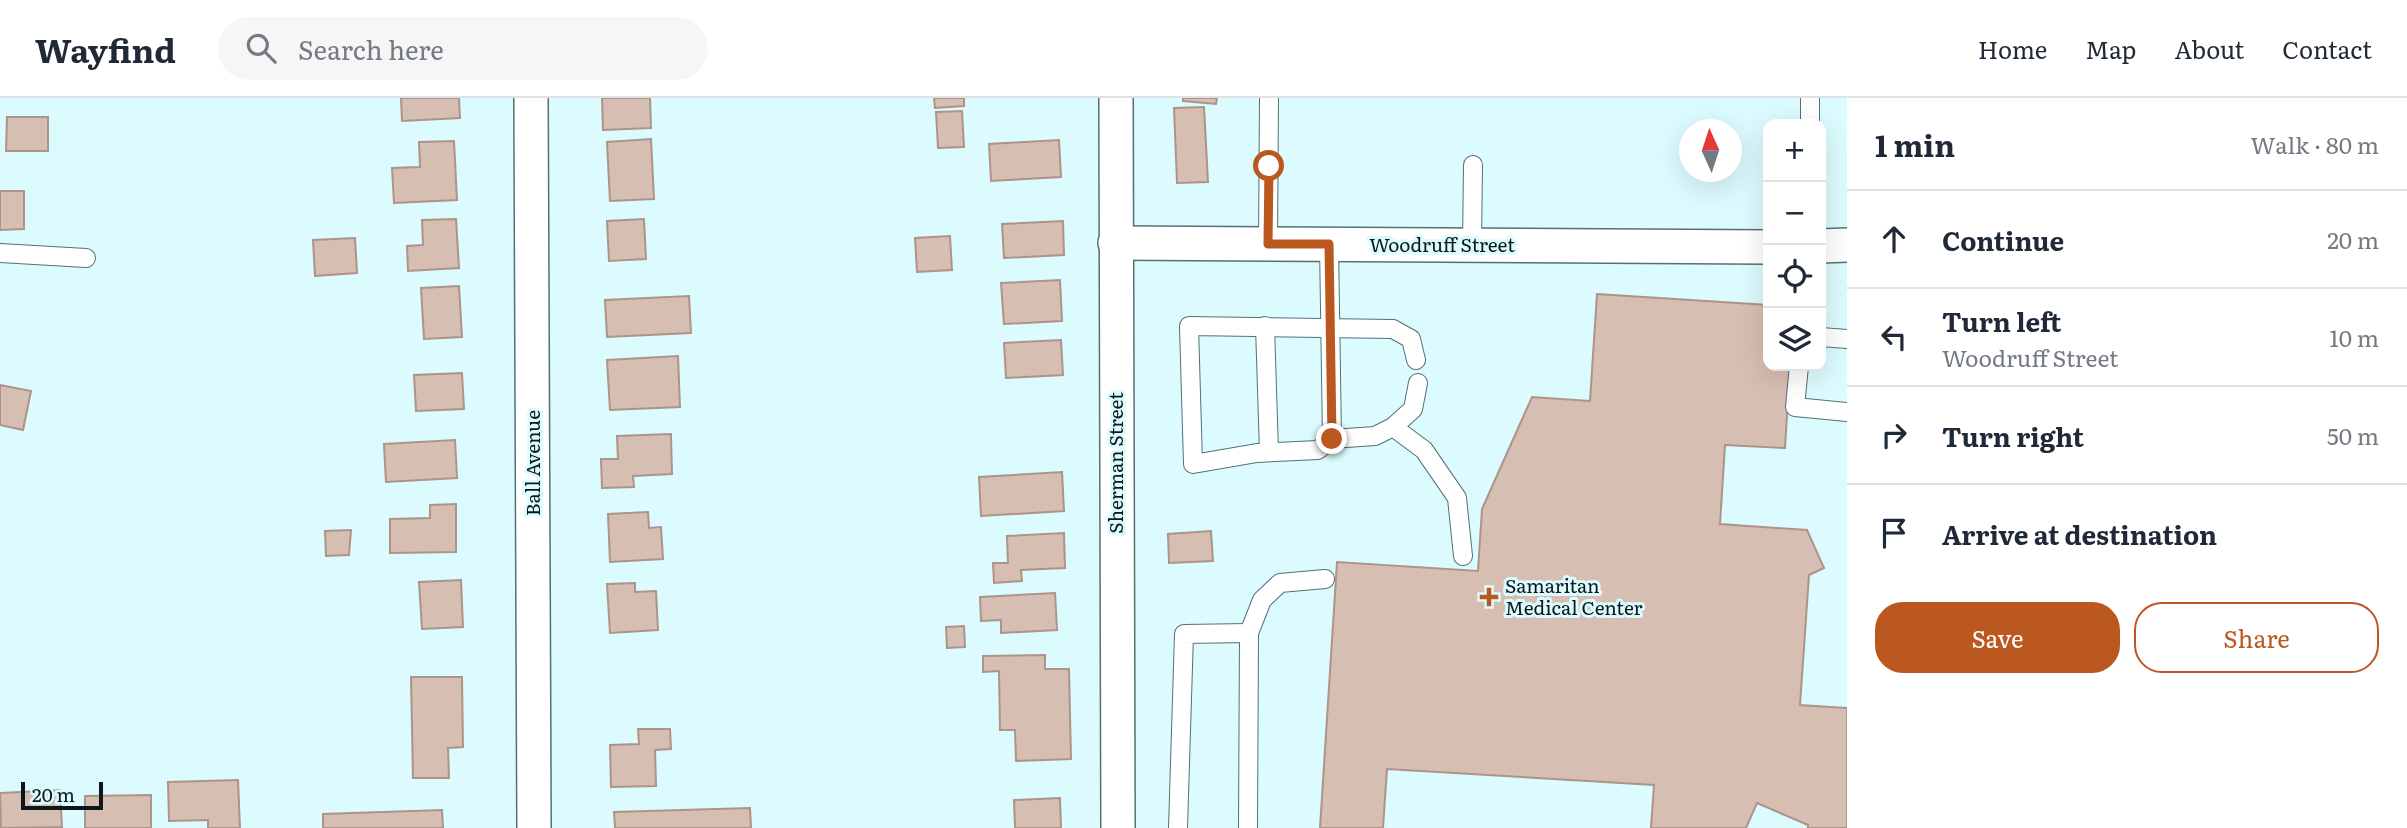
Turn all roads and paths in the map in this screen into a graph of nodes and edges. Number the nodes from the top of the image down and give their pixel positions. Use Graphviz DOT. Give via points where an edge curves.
graph roads {
  1 [pos="531,98"];
  2 [pos="1116,98"];
  3 [pos="1269,98"];
  4 [pos="1810,98"];
  5 [pos="1810,119"];
  6 [pos="1473,165"];
  7 [pos="1115,243"];
  8 [pos="1268,244"];
  9 [pos="1329,244"];
  10 [pos="1472,245"];
  11 [pos="1826,246"];
  12 [pos="1847,246"];
  13 [pos="1763,247"];
  14 [pos="0,253"];
  15 [pos="86,258"];
  16 [pos="1265,326"];
  17 [pos="1331,327"];
  18 [pos="1826,337"];
  19 [pos="1847,339"];
  20 [pos="1416,360"];
  21 [pos="1799,371"];
  22 [pos="1418,383"];
  23 [pos="1847,412"];
  24 [pos="1394,427"];
  25 [pos="1332,439"];
  26 [pos="1269,452"];
  27 [pos="1463,556"];
  28 [pos="1325,579"];
  29 [pos="1249,633"];
  30 [pos="534,828"];
  31 [pos="1118,828"];
  32 [pos="1178,828"];
  33 [pos="1248,828"];
  1 -- 30 [label="street, Ball Avenue"];
  2 -- 7 [label="street, Sherman Street"];
  3 -- 8 [label="lane"];
  4 -- 5 [label="lane"];
  6 -- 10 [label="lane"];
  7 -- 8 [label="street, Woodruff Street"];
  7 -- 31 [label="street, Sherman Street"];
  8 -- 9 [label="street, Woodruff Street"];
  9 -- 10 [label="street, Woodruff Street"];
  9 -- 17 [label="lane"];
  10 -- 13 [label="street, Woodruff Street"];
  11 -- 12 [label="street"];
  14 -- 15 [label="lane"];
  16 -- 17 [label="lane"];
  16 -- 26 [label="lane"];
  16 -- 26 [label="lane" via="1189,326 1193,464"];
  17 -- 20 [label="lane" via="1393,329 1411,339"];
  17 -- 25 [label="lane"];
  18 -- 19 [label="lane"];
  21 -- 23 [label="lane" via="1796,407"];
  22 -- 24 [label="lane" via="1413,409"];
  24 -- 25 [label="lane" via="1375,436"];
  24 -- 27 [label="lane" via="1424,450 1457,498"];
  25 -- 26 [label="lane" via="1318,450"];
  28 -- 29 [label="lane" via="1280,583 1262,600"];
  29 -- 32 [label="lane" via="1184,634"];
  29 -- 33 [label="lane"];
}
